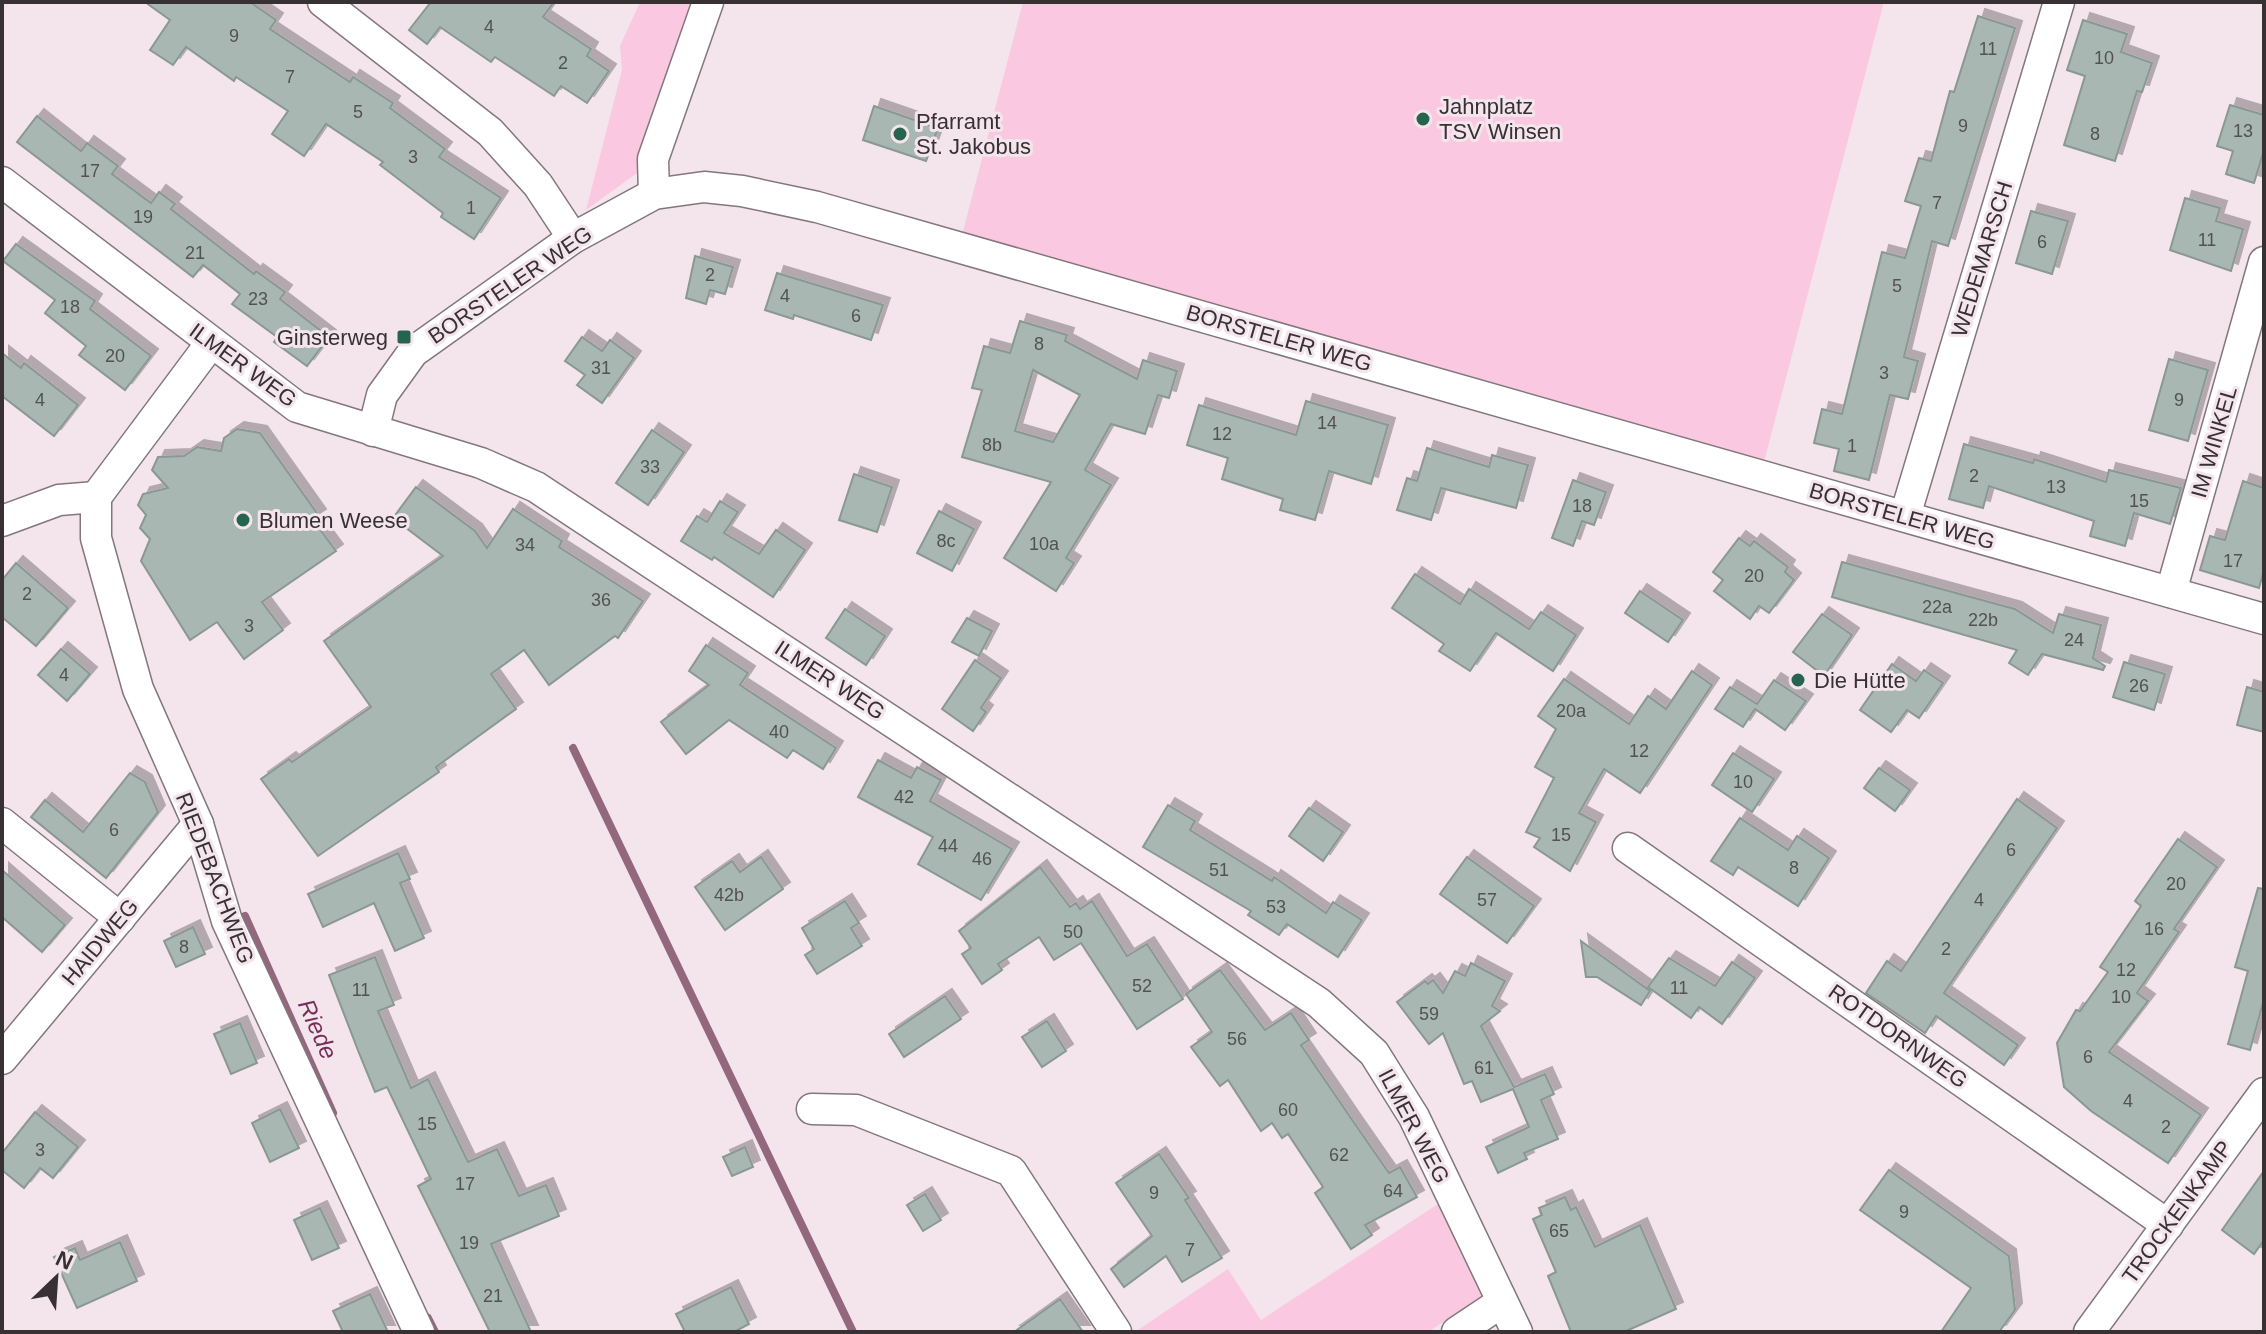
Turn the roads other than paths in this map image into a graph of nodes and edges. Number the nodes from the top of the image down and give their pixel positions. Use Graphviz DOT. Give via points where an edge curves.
graph roads {
  1 [pos="323,2"];
  2 [pos="708,2"];
  3 [pos="2059,2"];
  4 [pos="2,182"];
  5 [pos="654,194"];
  6 [pos="573,238"];
  7 [pos="2262,282"];
  8 [pos="211,343"];
  9 [pos="373,431"];
  10 [pos="96,497"];
  11 [pos="1905,516"];
  12 [pos="2,521"];
  13 [pos="2171,592"];
  14 [pos="2264,619"];
  15 [pos="2,823"];
  16 [pos="198,824"];
  17 [pos="1628,848"];
  18 [pos="120,918"];
  19 [pos="2,1059"];
  20 [pos="2264,1093"];
  21 [pos="812,1109"];
  22 [pos="2168,1225"];
  23 [pos="1502,1302"];
  24 [pos="419,1332"];
  25 [pos="1116,1332"];
  26 [pos="1457,1332"];
  27 [pos="1517,1332"];
  28 [pos="2089,1332"];
  1 -- 6 [label="street" via="490,132 538,185"];
  2 -- 5 [label="street" via="653,159"];
  3 -- 11 [label="street, WEDEMARSCH"];
  4 -- 8 [label="street, ILMER WEG"];
  5 -- 6 [label="street, BORSTELER WEG"];
  5 -- 11 [label="street, BORSTELER WEG" via="704,187 817,207"];
  6 -- 9 [label="street, BORSTELER WEG" via="413,352 382,395"];
  7 -- 13 [label="street, IM WINKEL"];
  8 -- 9 [label="street, ILMER WEG" via="297,407"];
  8 -- 10 [label="street"];
  9 -- 23 [label="street, ILMER WEG" via="481,463 536,487 1319,1003 1374,1053 1414,1117"];
  10 -- 12 [label="street" via="59,500"];
  10 -- 16 [label="street, RIEDEBACHWEG" via="96,538 138,689"];
  11 -- 13 [label="street, BORSTELER WEG"];
  13 -- 14 [label="street, BORSTELER WEG"];
  15 -- 18 [label="street"];
  16 -- 18 [label="street, HAIDWEG"];
  16 -- 24 [label="street, RIEDEBACHWEG" via="227,921"];
  17 -- 22 [label="street, ROTDORNWEG"];
  18 -- 19 [label="street, HAIDWEG"];
  20 -- 22 [label="street, TROCKENKAMP"];
  21 -- 25 [label="street" via="856,1110 1011,1171"];
  22 -- 28 [label="street, TROCKENKAMP"];
  23 -- 26 [label="street"];
  23 -- 27 [label="street, ILMER WEG"];
}
